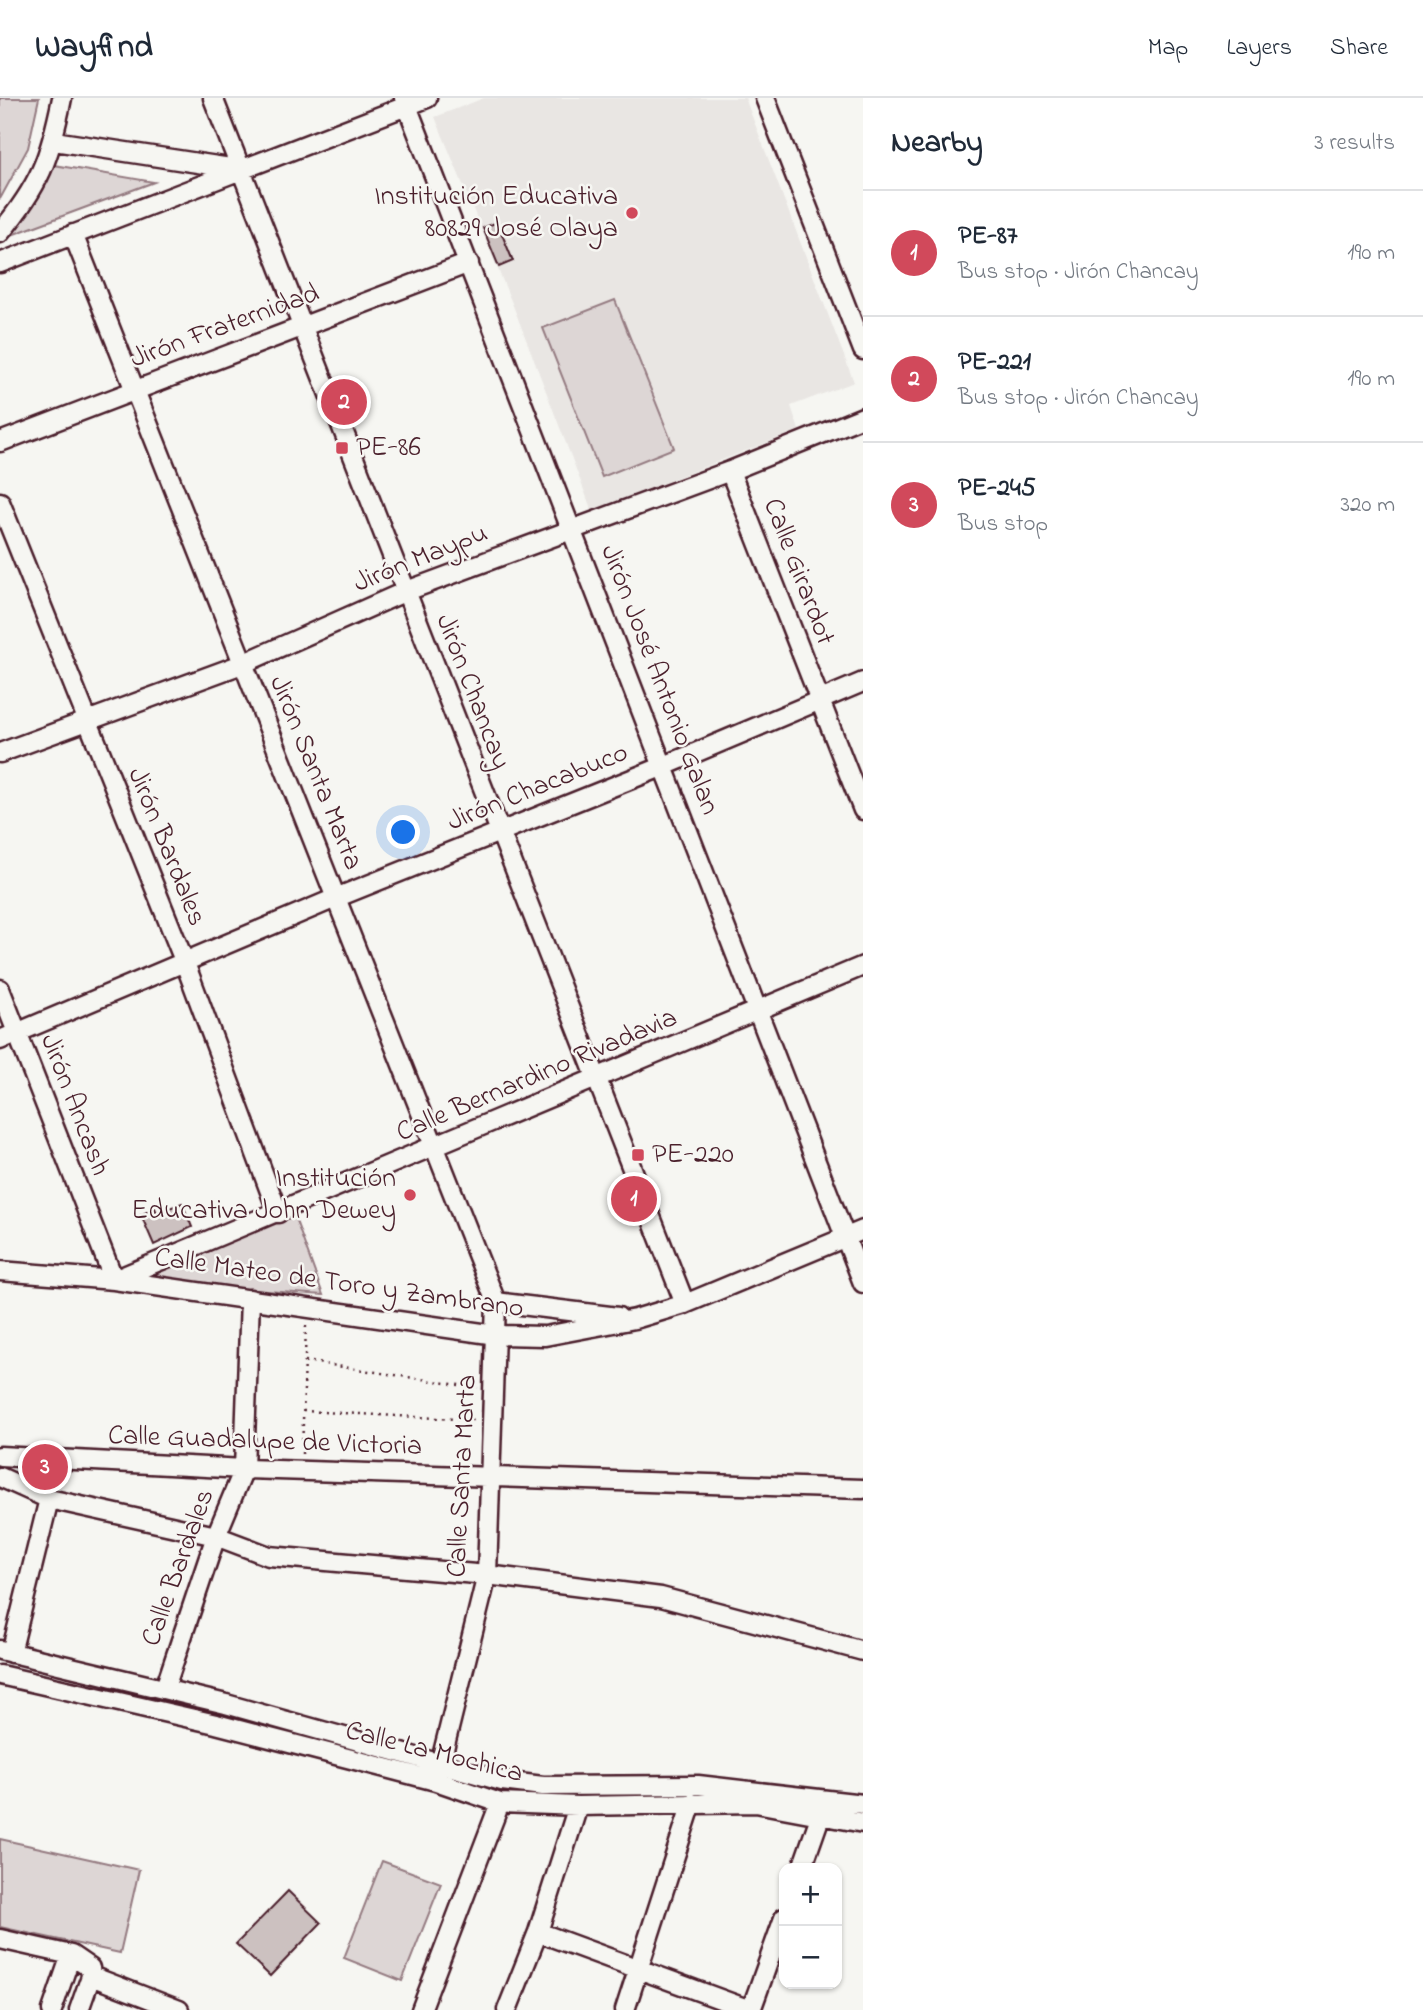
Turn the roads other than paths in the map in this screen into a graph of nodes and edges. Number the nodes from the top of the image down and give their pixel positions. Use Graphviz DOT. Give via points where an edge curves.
graph roads {
  1 [pos="62,98"];
  2 [pos="213,98"];
  3 [pos="427,98"];
  4 [pos="765,98"];
  5 [pos="406,102"];
  6 [pos="54,141"];
  7 [pos="240,170"];
  8 [pos="0,233"];
  9 [pos="73,234"];
  10 [pos="0,263"];
  11 [pos="468,263"];
  12 [pos="300,327"];
  13 [pos="863,350"];
  14 [pos="134,388"];
  15 [pos="863,417"];
  16 [pos="0,442"];
  17 [pos="730,471"];
  18 [pos="0,502"];
  19 [pos="572,528"];
  20 [pos="404,592"];
  21 [pos="242,664"];
  22 [pos="863,682"];
  23 [pos="820,700"];
  24 [pos="86,719"];
  25 [pos="0,753"];
  26 [pos="664,766"];
  27 [pos="863,810"];
  28 [pos="498,832"];
  29 [pos="338,897"];
  30 [pos="184,963"];
  31 [pos="863,967"];
  32 [pos="0,989"];
  33 [pos="759,1012"];
  34 [pos="17,1033"];
  35 [pos="0,1040"];
  36 [pos="596,1080"];
  37 [pos="433,1147"];
  38 [pos="278,1213"];
  39 [pos="863,1230"];
  40 [pos="846,1238"];
  41 [pos="0,1271"];
  42 [pos="114,1280"];
  43 [pos="863,1283"];
  44 [pos="250,1299"];
  45 [pos="496,1302"];
  46 [pos="685,1304"];
  47 [pos="635,1319"];
  48 [pos="496,1335"];
  49 [pos="0,1456"];
  50 [pos="244,1469"];
  51 [pos="490,1476"];
  52 [pos="0,1477"];
  53 [pos="863,1489"];
  54 [pos="49,1499"];
  55 [pos="216,1536"];
  56 [pos="487,1575"];
  57 [pos="863,1651"];
  58 [pos="5,1652"];
  59 [pos="0,1675"];
  60 [pos="165,1688"];
  61 [pos="441,1763"];
  62 [pos="436,1782"];
  63 [pos="500,1803"];
  64 [pos="692,1803"];
  65 [pos="863,1804"];
  66 [pos="578,1806"];
  67 [pos="821,1814"];
  68 [pos="863,1823"];
  69 [pos="804,1863"];
  70 [pos="781,1926"];
  71 [pos="538,1932"];
  72 [pos="0,1939"];
  73 [pos="71,1955"];
  74 [pos="640,1968"];
  75 [pos="91,1976"];
  76 [pos="52,2010"];
  77 [pos="79,2010"];
  78 [pos="179,2010"];
  79 [pos="421,2010"];
  80 [pos="506,2010"];
  81 [pos="625,2010"];
  82 [pos="751,2010"];
  1 -- 6 [label="street"];
  2 -- 7 [label="street, Jirón Chancay"];
  3 -- 5 [label="street"];
  4 -- 13 [label="street"];
  5 -- 7 [label="street"];
  5 -- 11 [label="street, Jirón José Antonio Galan"];
  6 -- 7 [label="street"];
  6 -- 8 [label="street" via="34,191"];
  7 -- 9 [label="street"];
  7 -- 12 [label="street, Jirón Chancay"];
  9 -- 10 [label="street"];
  9 -- 14 [label="street, Jirón Santa Marta"];
  11 -- 12 [label="street, Jirón Fraternidad"];
  11 -- 19 [label="street, Jirón José Antonio Galan"];
  12 -- 14 [label="street, Jirón Fraternidad"];
  12 -- 20 [label="street, Jirón Chancay"];
  14 -- 16 [label="street, Jirón Fraternidad"];
  14 -- 21 [label="street, Jirón Santa Marta"];
  15 -- 17 [label="street, Jirón Maypu"];
  17 -- 19 [label="street, Jirón Maypu"];
  17 -- 23 [label="street, Calle Girardot"];
  18 -- 24 [label="street, Jirón Bardales"];
  19 -- 20 [label="street, Jirón Maypu"];
  19 -- 26 [label="street, Jirón José Antonio Galan"];
  20 -- 21 [label="street, Jirón Maypu"];
  20 -- 28 [label="street, Jirón Chancay"];
  21 -- 24 [label="street, Jirón Maypu"];
  21 -- 29 [label="street, Jirón Santa Marta"];
  22 -- 23 [label="street, Jirón Chacabuco"];
  23 -- 26 [label="street, Jirón Chacabuco"];
  23 -- 27 [label="street, Calle Girardot"];
  24 -- 25 [label="street, Jirón Maypu"];
  24 -- 30 [label="street, Jirón Bardales"];
  26 -- 28 [label="street, Jirón Chacabuco"];
  26 -- 33 [label="street, Jirón José Antonio Galan"];
  28 -- 29 [label="street, Jirón Chacabuco"];
  28 -- 36 [label="street, Jirón Chancay"];
  29 -- 30 [label="street, Jirón Chacabuco"];
  29 -- 37 [label="street, Jirón Santa Marta"];
  30 -- 34 [label="street, Jirón Chacabuco"];
  30 -- 38 [label="street, Jirón Bardales"];
  31 -- 33 [label="street, Calle Bernardino Rivadavia"];
  32 -- 34 [label="street, Jirón Ancash"];
  33 -- 36 [label="street, Calle Bernardino Rivadavia"];
  33 -- 40 [label="street, Jirón José Antonio Galan"];
  34 -- 35 [label="street, Jirón Chacabuco"];
  34 -- 42 [label="street, Jirón Ancash"];
  36 -- 37 [label="street, Calle Bernardino Rivadavia"];
  36 -- 46 [label="street, Jirón Chancay"];
  37 -- 38 [label="street, Calle Bernardino Rivadavia"];
  37 -- 45 [label="street, Jirón Santa Marta"];
  38 -- 42 [label="street, Calle Bernardino Rivadavia"];
  39 -- 40 [label="street, Calle Mateo de Toro y Zambrano"];
  40 -- 43 [label="street, Jirón José Antonio Galan"];
  40 -- 46 [label="street, Calle Mateo de Toro y Zambrano"];
  41 -- 42 [label="street, Calle Mateo de Toro y Zambrano"];
  42 -- 44 [label="street, Calle Mateo de Toro y Zambrano"];
  44 -- 48 [label="street, Calle Mateo de Toro y Zambrano"];
  44 -- 50 [label="street, Calle Bardales"];
  45 -- 47 [label="street"];
  45 -- 48 [label="street, Jirón Santa Marta"];
  46 -- 47 [label="street, Calle Mateo de Toro y Zambrano"];
  47 -- 48 [label="street, Calle Mateo de Toro y Zambrano" via="545,1336"];
  48 -- 51 [label="street, Calle Santa Marta"];
  49 -- 50 [label="street, Calle Guadalupe de Victoria"];
  50 -- 51 [label="street, Calle Guadalupe de Victoria"];
  50 -- 55 [label="street, Calle Bardales"];
  51 -- 53 [label="street, Calle Guadalupe de Victoria"];
  51 -- 56 [label="street, Calle Santa Marta"];
  52 -- 54 [label="street"];
  54 -- 55 [label="street"];
  54 -- 58 [label="street"];
  55 -- 56 [label="street" via="277,1557"];
  55 -- 60 [label="street, Calle Bardales"];
  56 -- 57 [label="street" via="661,1597"];
  56 -- 61 [label="street, Calle Santa Marta"];
  58 -- 60 [label="street, Calle La Mochica"];
  59 -- 62 [label="street, Calle La Mochica" via="216,1724"];
  60 -- 61 [label="street, Calle La Mochica"];
  61 -- 62 [label="street, Calle Santa Marta"];
  61 -- 65 [label="street, Calle La Mochica" via="502,1781 543,1786 698,1786"];
  62 -- 63 [label="street, Calle La Mochica"];
  63 -- 66 [label="street, Calle La Mochica"];
  63 -- 79 [label="street"];
  64 -- 66 [label="street, Calle La Mochica"];
  64 -- 67 [label="street, Calle La Mochica" via="756,1803"];
  64 -- 74 [label="street"];
  66 -- 71 [label="street"];
  67 -- 68 [label="street, Calle La Mochica"];
  67 -- 69 [label="street"];
  70 -- 82 [label="street"];
  71 -- 74 [label="street"];
  71 -- 80 [label="street"];
  72 -- 73 [label="street"];
  73 -- 75 [label="street" via="90,1968"];
  73 -- 76 [label="street"];
  74 -- 81 [label="street"];
  74 -- 82 [label="street"];
  75 -- 77 [label="street"];
  75 -- 78 [label="street"];
}
